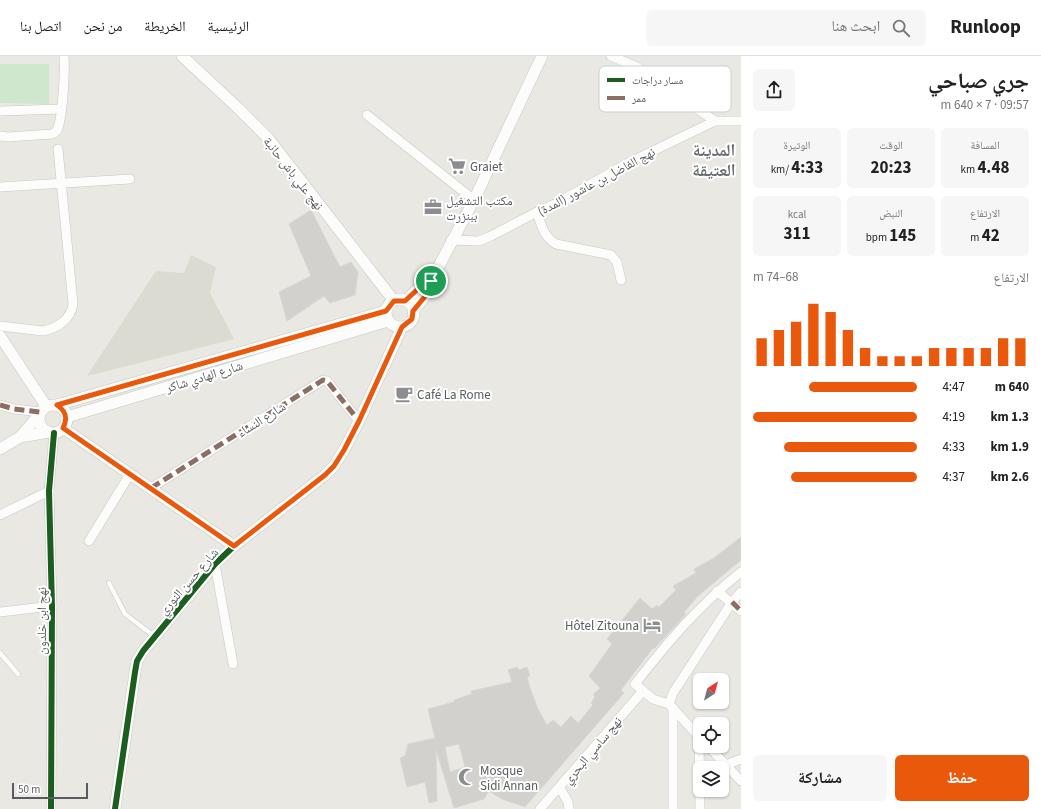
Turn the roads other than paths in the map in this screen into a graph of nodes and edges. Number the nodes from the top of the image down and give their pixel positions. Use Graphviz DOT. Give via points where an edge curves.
graph roads {
  1 [pos="64,56"];
  2 [pos="182,56"];
  3 [pos="542,56"];
  4 [pos="612,56"];
  5 [pos="635,66"];
  6 [pos="61,109"];
  7 [pos="0,111"];
  8 [pos="702,112"];
  9 [pos="367,115"];
  10 [pos="715,121"];
  11 [pos="741,121"];
  12 [pos="0,136"];
  13 [pos="58,149"];
  14 [pos="130,179"];
  15 [pos="62,184"];
  16 [pos="0,187"];
  17 [pos="474,200"];
  18 [pos="537,212"];
  19 [pos="451,240"];
  20 [pos="621,280"];
  21 [pos="431,281"];
  22 [pos="399,301"];
  23 [pos="413,311"];
  24 [pos="387,316"];
  25 [pos="0,326"];
  26 [pos="402,327"];
  27 [pos="0,336"];
  28 [pos="0,405"];
  29 [pos="45,410"];
  30 [pos="359,421"];
  31 [pos="58,428"];
  32 [pos="20,437"];
  33 [pos="0,449"];
  34 [pos="130,474"];
  35 [pos="151,488"];
  36 [pos="49,491"];
  37 [pos="0,515"];
  38 [pos="89,541"];
  39 [pos="234,546"];
  40 [pos="215,564"];
  41 [pos="741,572"];
  42 [pos="109,583"];
  43 [pos="717,591"];
  44 [pos="741,592"];
  45 [pos="732,602"];
  46 [pos="52,606"];
  47 [pos="741,611"];
  48 [pos="0,612"];
  49 [pos="154,636"];
  50 [pos="0,654"];
  51 [pos="233,664"];
  52 [pos="18,674"];
  53 [pos="643,690"];
  54 [pos="671,706"];
  55 [pos="693,730"];
  56 [pos="700,753"];
  57 [pos="715,753"];
  58 [pos="741,759"];
  59 [pos="722,761"];
  60 [pos="729,764"];
  61 [pos="729,768"];
  62 [pos="741,781"];
  63 [pos="560,788"];
  64 [pos="51,809"];
  65 [pos="115,809"];
  66 [pos="540,809"];
  67 [pos="569,809"];
  68 [pos="673,809"];
  69 [pos="700,809"];
  1 -- 6 [label="street"];
  2 -- 22 [label="street, نهج علي باش حانبة" via="268,138"];
  3 -- 17 [label="street"];
  4 -- 5 [label="street"];
  6 -- 7 [label="street"];
  6 -- 12 [label="street" via="58,129 52,134"];
  8 -- 10 [label="street"];
  9 -- 17 [label="street"];
  10 -- 11 [label="street, نهج الفاضل بن عاشور (المدة)"];
  10 -- 18 [label="street, نهج الفاضل بن عاشور (المدة)" via="628,163"];
  13 -- 15 [label="street"];
  14 -- 15 [label="street"];
  15 -- 16 [label="street"];
  15 -- 25 [label="street" via="72,310 63,322 50,330"];
  17 -- 19 [label="street"];
  18 -- 19 [label="street, نهج الفاضل بن عاشور (المدة)" via="479,241"];
  18 -- 20 [label="street" via="550,240 556,244 611,255 617,262"];
  19 -- 21 [label="street"];
  21 -- 22 [label="street"];
  21 -- 23 [label="street" via="427,294"];
  22 -- 23 [label="street" via="411,306"];
  22 -- 24 [label="street"];
  23 -- 26 [label="street" via="410,323"];
  24 -- 26 [label="street" via="397,327"];
  24 -- 29 [label="street, شارع الهادي شاكر"];
  24 -- 31 [label="street, شارع الهادي شاكر"];
  26 -- 30 [label="street, شارع حسن النوري"];
  27 -- 29 [label="street"];
  28 -- 29 [label="street" via="14,409"];
  29 -- 31 [label="street" via="40,425"];
  29 -- 31 [label="street" via="65,412"];
  29 -- 32 [label="street"];
  30 -- 35 [label="street, شارع النساء" via="328,381 323,380"];
  30 -- 39 [label="street, شارع حسن النوري" via="342,454 325,475"];
  31 -- 32 [label="street, شارع الهادي شاكر"];
  31 -- 34 [label="street"];
  31 -- 36 [label="street, نهج ابن خلدون"];
  32 -- 33 [label="street"];
  34 -- 35 [label="street"];
  34 -- 38 [label="street"];
  35 -- 39 [label="street"];
  36 -- 37 [label="street"];
  36 -- 46 [label="street, نهج ابن خلدون"];
  39 -- 40 [label="street, شارع حسن النوري"];
  40 -- 49 [label="street, شارع حسن النوري"];
  40 -- 51 [label="street"];
  41 -- 43 [label="street"];
  42 -- 49 [label="lane" via="125,614"];
  43 -- 45 [label="street"];
  43 -- 53 [label="street" via="670,639 635,684"];
  44 -- 45 [label="street"];
  45 -- 47 [label="street"];
  45 -- 54 [label="street" via="673,693"];
  46 -- 48 [label="street"];
  46 -- 64 [label="street, نهج ابن خلدون"];
  49 -- 65 [label="street, شارع حسن النوري" via="137,661 134,672"];
  50 -- 52 [label="lane"];
  53 -- 54 [label="street" via="652,699"];
  53 -- 63 [label="street, نهج ساسي البحري"];
  54 -- 55 [label="street"];
  54 -- 68 [label="street"];
  56 -- 69 [label="street"];
  57 -- 59 [label="street"];
  58 -- 60 [label="street"];
  61 -- 62 [label="street"];
  63 -- 66 [label="street, نهج ساسي البحري"];
  63 -- 67 [label="street"];
}
